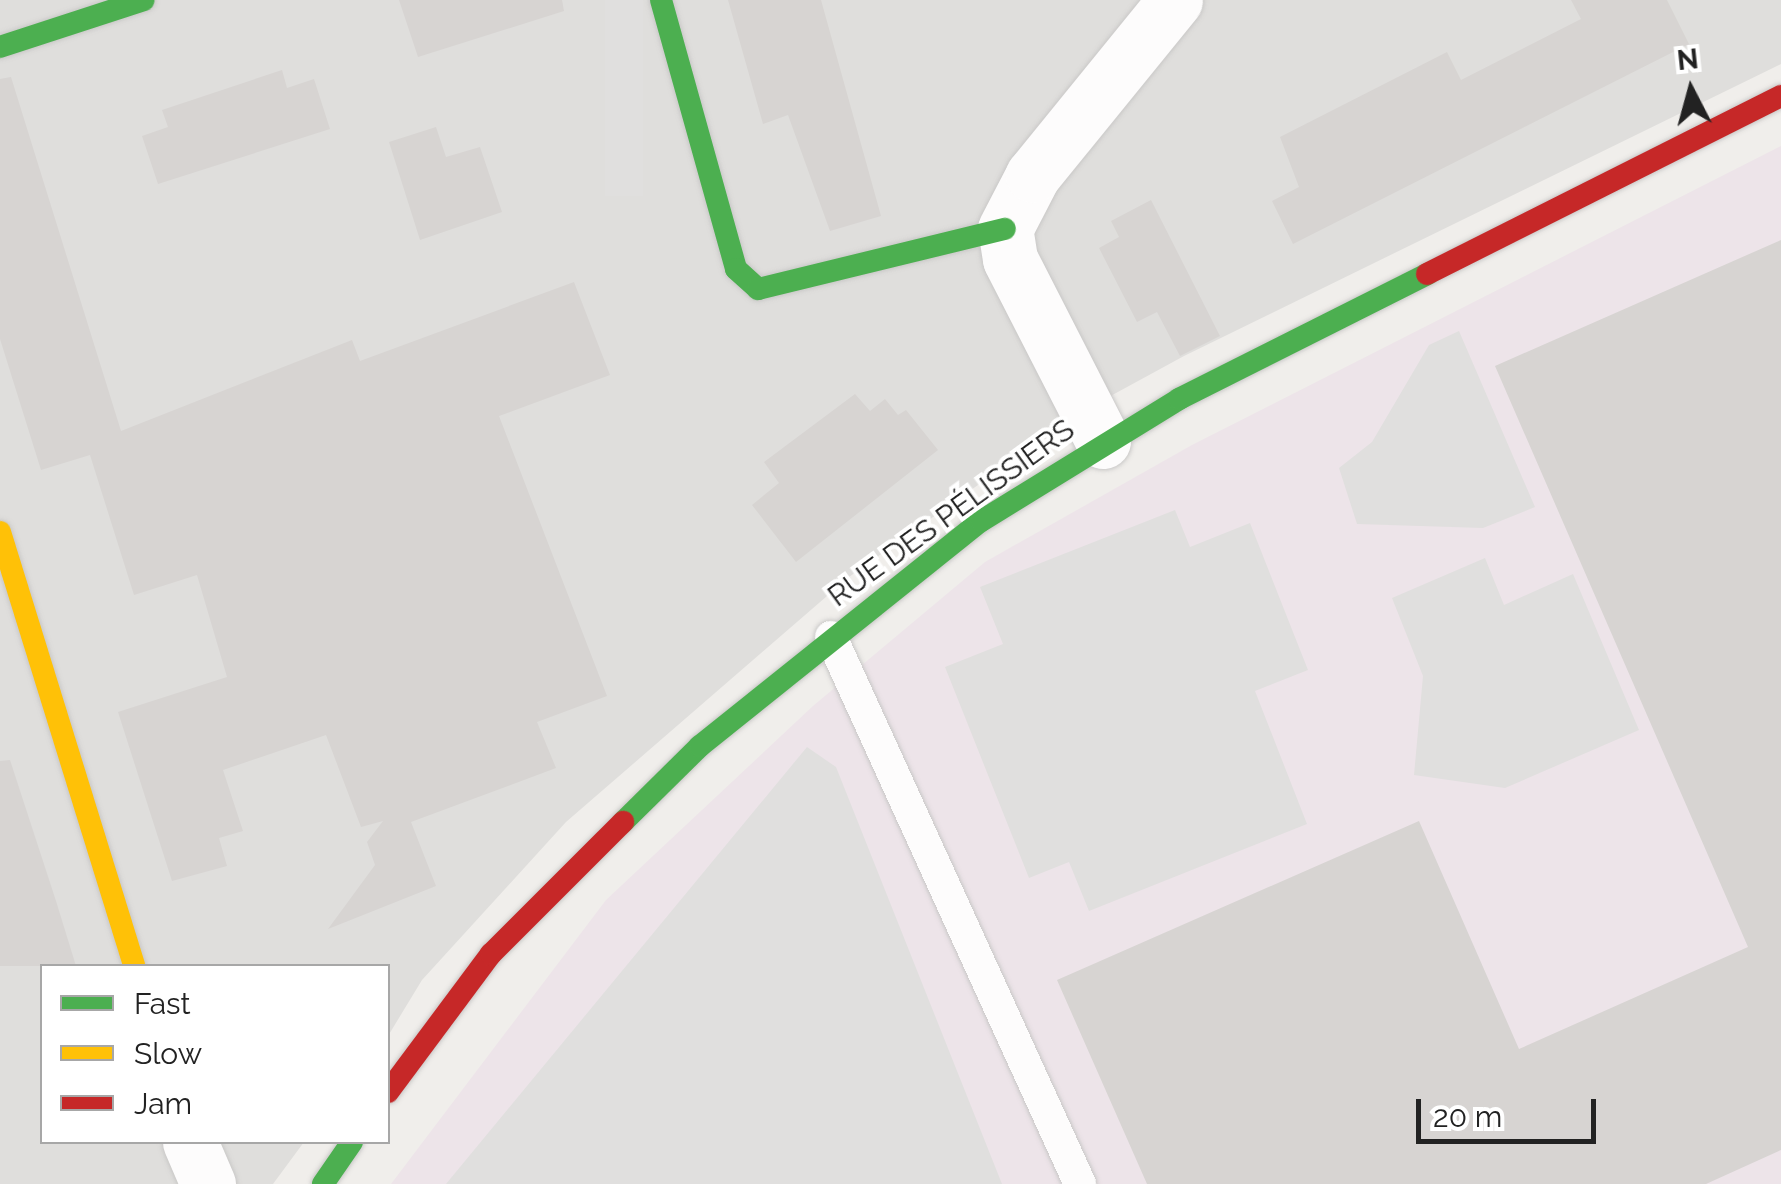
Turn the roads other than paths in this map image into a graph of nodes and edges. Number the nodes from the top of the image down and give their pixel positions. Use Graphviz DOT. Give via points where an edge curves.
graph roads {
  1 [pos="144,0"];
  2 [pos="661,0"];
  3 [pos="1175,0"];
  4 [pos="0,47"];
  5 [pos="1781,96"];
  6 [pos="1005,229"];
  7 [pos="1103,440"];
  8 [pos="0,532"];
  9 [pos="831,637"];
  10 [pos="133,964"];
  11 [pos="390,1089"];
  12 [pos="191,1144"];
  13 [pos="351,1144"];
  14 [pos="208,1184"];
  15 [pos="322,1184"];
  16 [pos="1080,1184"];
  1 -- 4 [label="street"];
  2 -- 6 [label="street" via="736,268 758,288"];
  3 -- 6 [label="street" via="1033,174"];
  5 -- 7 [label="street, RUE DES PÉLISSIERS"];
  6 -- 7 [label="street" via="1010,259"];
  7 -- 9 [label="street, RUE DES PÉLISSIERS" via="982,521"];
  8 -- 10 [label="street"];
  9 -- 11 [label="street, RUE DES PÉLISSIERS" via="700,746 574,866 491,954"];
  9 -- 16 [label="lane"];
  12 -- 14 [label="street"];
  13 -- 15 [label="street"];
}
